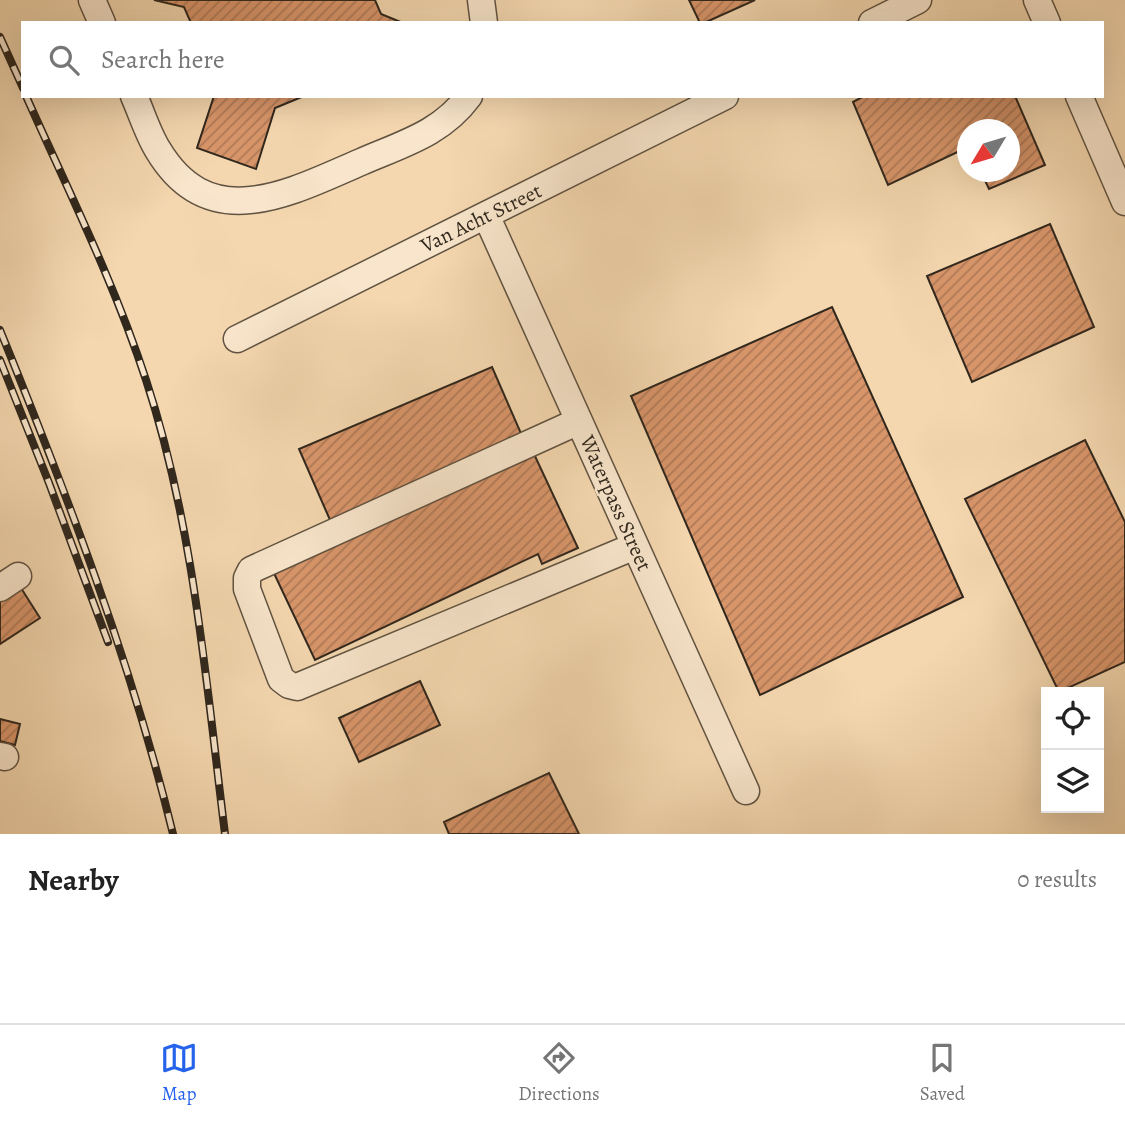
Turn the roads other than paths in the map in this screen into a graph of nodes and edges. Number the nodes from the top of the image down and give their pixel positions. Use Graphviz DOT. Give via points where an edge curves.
graph roads {
  1 [pos="92,0"];
  2 [pos="481,0"];
  3 [pos="1037,0"];
  4 [pos="911,1"];
  5 [pos="101,21"];
  6 [pos="484,21"];
  7 [pos="876,21"];
  8 [pos="1046,21"];
  9 [pos="135,98"];
  10 [pos="468,98"];
  11 [pos="720,98"];
  12 [pos="1080,98"];
  13 [pos="1125,202"];
  14 [pos="486,215"];
  15 [pos="237,340"];
  16 [pos="579,421"];
  17 [pos="635,546"];
  18 [pos="746,791"];
  1 -- 5 [label="street"];
  2 -- 6 [label="street"];
  3 -- 8 [label="street"];
  4 -- 7 [label="street"];
  9 -- 10 [label="street" via="157,149 175,174 196,190 228,201 257,201 290,192 423,135 459,110"];
  11 -- 14 [label="street, Van Acht Street"];
  12 -- 13 [label="street"];
  14 -- 15 [label="street, Van Acht Street"];
  14 -- 16 [label="street, Waterpass Street"];
  16 -- 17 [label="street, Waterpass Street"];
  16 -- 17 [label="street" via="251,570 247,589 281,679 297,687"];
  17 -- 18 [label="street, Waterpass Street"];
}
